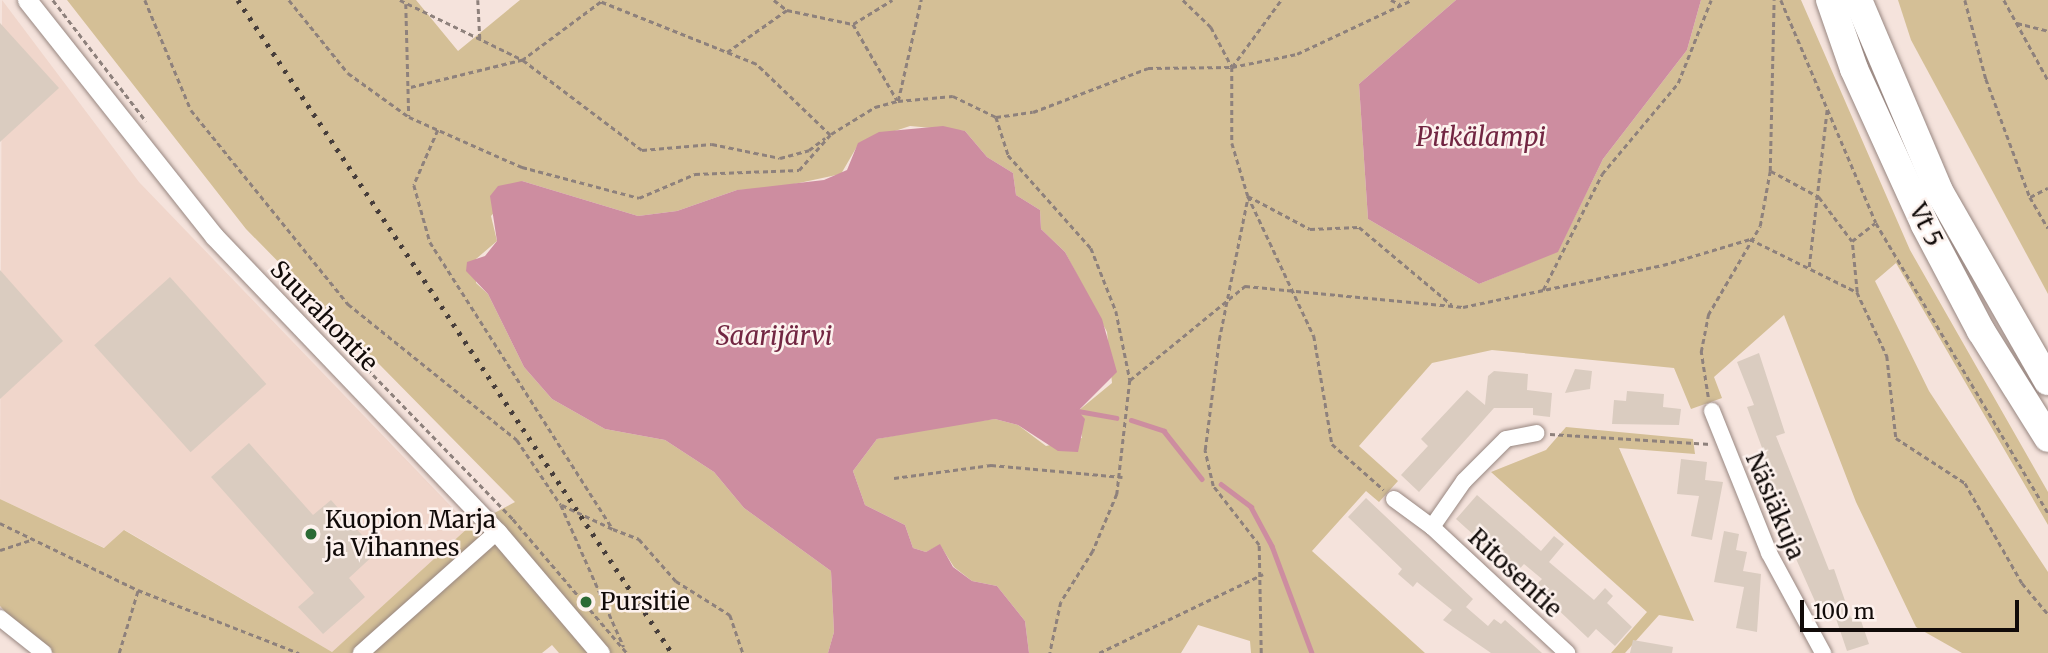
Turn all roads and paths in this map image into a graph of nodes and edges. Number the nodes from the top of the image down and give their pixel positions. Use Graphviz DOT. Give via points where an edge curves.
graph roads {
  1 [pos="27,0"];
  2 [pos="53,0"];
  3 [pos="145,0"];
  4 [pos="289,0"];
  5 [pos="400,0"];
  6 [pos="478,0"];
  7 [pos="774,0"];
  8 [pos="892,0"];
  9 [pos="921,0"];
  10 [pos="1183,0"];
  11 [pos="1391,0"];
  12 [pos="1412,0"];
  13 [pos="1711,0"];
  14 [pos="1774,0"];
  15 [pos="1782,0"];
  16 [pos="1830,0"];
  17 [pos="1858,0"];
  18 [pos="1965,0"];
  19 [pos="2004,0"];
  20 [pos="603,1"];
  21 [pos="1279,1"];
  22 [pos="406,4"];
  23 [pos="1400,4"];
  24 [pos="787,10"];
  25 [pos="2017,23"];
  26 [pos="853,24"];
  27 [pos="2048,31"];
  28 [pos="481,39"];
  29 [pos="726,53"];
  30 [pos="523,60"];
  31 [pos="1232,67"];
  32 [pos="2048,80"];
  33 [pos="408,88"];
  34 [pos="898,101"];
  35 [pos="1827,109"];
  36 [pos="409,117"];
  37 [pos="996,117"];
  38 [pos="148,123"];
  39 [pos="438,130"];
  40 [pos="830,135"];
  41 [pos="1770,171"];
  42 [pos="2048,188"];
  43 [pos="1248,196"];
  44 [pos="1819,197"];
  45 [pos="2030,197"];
  46 [pos="1876,223"];
  47 [pos="2048,228"];
  48 [pos="1750,239"];
  49 [pos="1852,241"];
  50 [pos="1809,267"];
  51 [pos="1543,290"];
  52 [pos="1857,292"];
  53 [pos="1294,293"];
  54 [pos="1226,298"];
  55 [pos="1452,306"];
  56 [pos="319,319"];
  57 [pos="1129,380"];
  58 [pos="2048,381"];
  59 [pos="1712,411"];
  60 [pos="1536,433"];
  61 [pos="2048,438"];
  62 [pos="1724,445"];
  63 [pos="1122,477"];
  64 [pos="894,478"];
  65 [pos="1394,499"];
  66 [pos="561,505"];
  67 [pos="2048,513"];
  68 [pos="0,523"];
  69 [pos="1432,527"];
  70 [pos="613,529"];
  71 [pos="498,532"];
  72 [pos="33,539"];
  73 [pos="0,550"];
  74 [pos="1263,574"];
  75 [pos="138,590"];
  76 [pos="2048,614"];
  77 [pos="0,618"];
  78 [pos="44,653"];
  79 [pos="119,653"];
  80 [pos="299,653"];
  81 [pos="361,653"];
  82 [pos="600,653"];
  83 [pos="627,653"];
  84 [pos="743,653"];
  85 [pos="1050,653"];
  86 [pos="1099,653"];
  87 [pos="1261,653"];
  88 [pos="1567,653"];
  89 [pos="1823,653"];
  1 -- 71 [label="street, Suurahontie" via="214,236"];
  2 -- 38 [label="path"];
  3 -- 66 [label="path" via="191,110 348,304 517,440"];
  4 -- 36 [label="path" via="348,73"];
  5 -- 22 [label="path"];
  6 -- 28 [label="path"];
  7 -- 24 [label="path"];
  8 -- 26 [label="path"];
  9 -- 34 [label="path"];
  10 -- 31 [label="path" via="1211,27"];
  11 -- 23 [label="path"];
  12 -- 23 [label="path"];
  13 -- 51 [label="path" via="1678,83 1602,174"];
  14 -- 41 [label="path"];
  15 -- 35 [label="path"];
  16 -- 61 [label="highway, Vt 5" via="1854,69 1925,225 1982,331"];
  17 -- 58 [label="highway, Vt 5" via="1940,191"];
  18 -- 45 [label="path" via="1986,79"];
  19 -- 25 [label="path"];
  20 -- 29 [label="path"];
  20 -- 30 [label="path"];
  21 -- 31 [label="path"];
  22 -- 28 [label="path"];
  22 -- 33 [label="path"];
  23 -- 31 [label="path" via="1297,54"];
  24 -- 26 [label="path"];
  24 -- 29 [label="path"];
  25 -- 27 [label="path"];
  25 -- 32 [label="path"];
  26 -- 34 [label="path"];
  28 -- 30 [label="path"];
  29 -- 40 [label="path" via="757,64"];
  30 -- 33 [label="path"];
  30 -- 40 [label="path" via="642,150 712,144 779,158 810,150"];
  31 -- 37 [label="path" via="1149,68 1033,112"];
  31 -- 43 [label="path" via="1232,144"];
  33 -- 36 [label="path"];
  34 -- 37 [label="path" via="953,96"];
  34 -- 40 [label="path" via="875,107"];
  35 -- 44 [label="path"];
  35 -- 46 [label="path"];
  36 -- 39 [label="path"];
  37 -- 57 [label="path" via="1008,155 1091,248 1116,311"];
  39 -- 40 [label="path" via="522,167 639,198 695,174 799,170"];
  39 -- 70 [label="path" via="414,185 430,242"];
  41 -- 44 [label="path"];
  41 -- 48 [label="path" via="1759,226"];
  42 -- 45 [label="path"];
  43 -- 53 [label="path"];
  43 -- 54 [label="path"];
  43 -- 55 [label="path" via="1310,229 1359,227"];
  44 -- 49 [label="path"];
  44 -- 50 [label="path"];
  45 -- 47 [label="path"];
  46 -- 49 [label="path"];
  46 -- 67 [label="path"];
  48 -- 50 [label="path"];
  48 -- 51 [label="path" via="1663,265"];
  48 -- 59 [label="path" via="1708,315 1704,333 1702,367"];
  49 -- 52 [label="path"];
  50 -- 52 [label="path"];
  51 -- 55 [label="path" via="1516,299"];
  52 -- 76 [label="path" via="1887,356 1896,438 1965,483 2022,583"];
  53 -- 54 [label="path" via="1245,286"];
  53 -- 55 [label="path"];
  53 -- 65 [label="path" via="1314,336 1332,444"];
  54 -- 57 [label="path"];
  54 -- 74 [label="path" via="1208,415 1206,470 1259,545"];
  56 -- 83 [label="path" via="513,519"];
  57 -- 63 [label="path"];
  59 -- 62 [label="street, Näsiäkuja"];
  60 -- 62 [label="path"];
  60 -- 69 [label="street, Ritosentie" via="1506,439 1464,481"];
  62 -- 89 [label="street, Näsiäkuja" via="1791,599"];
  63 -- 64 [label="path" via="991,465"];
  63 -- 85 [label="path" via="1106,523 1061,602"];
  65 -- 69 [label="street, Ritosentie"];
  66 -- 70 [label="path"];
  66 -- 83 [label="path"];
  68 -- 72 [label="path"];
  69 -- 88 [label="street, Ritosentie"];
  70 -- 84 [label="path" via="639,540 676,581 730,615"];
  71 -- 81 [label="street"];
  71 -- 82 [label="street, Suurahontie"];
  72 -- 73 [label="path"];
  72 -- 75 [label="path"];
  74 -- 86 [label="path"];
  74 -- 87 [label="path"];
  75 -- 79 [label="path"];
  75 -- 80 [label="path"];
  77 -- 78 [label="street"];
}
